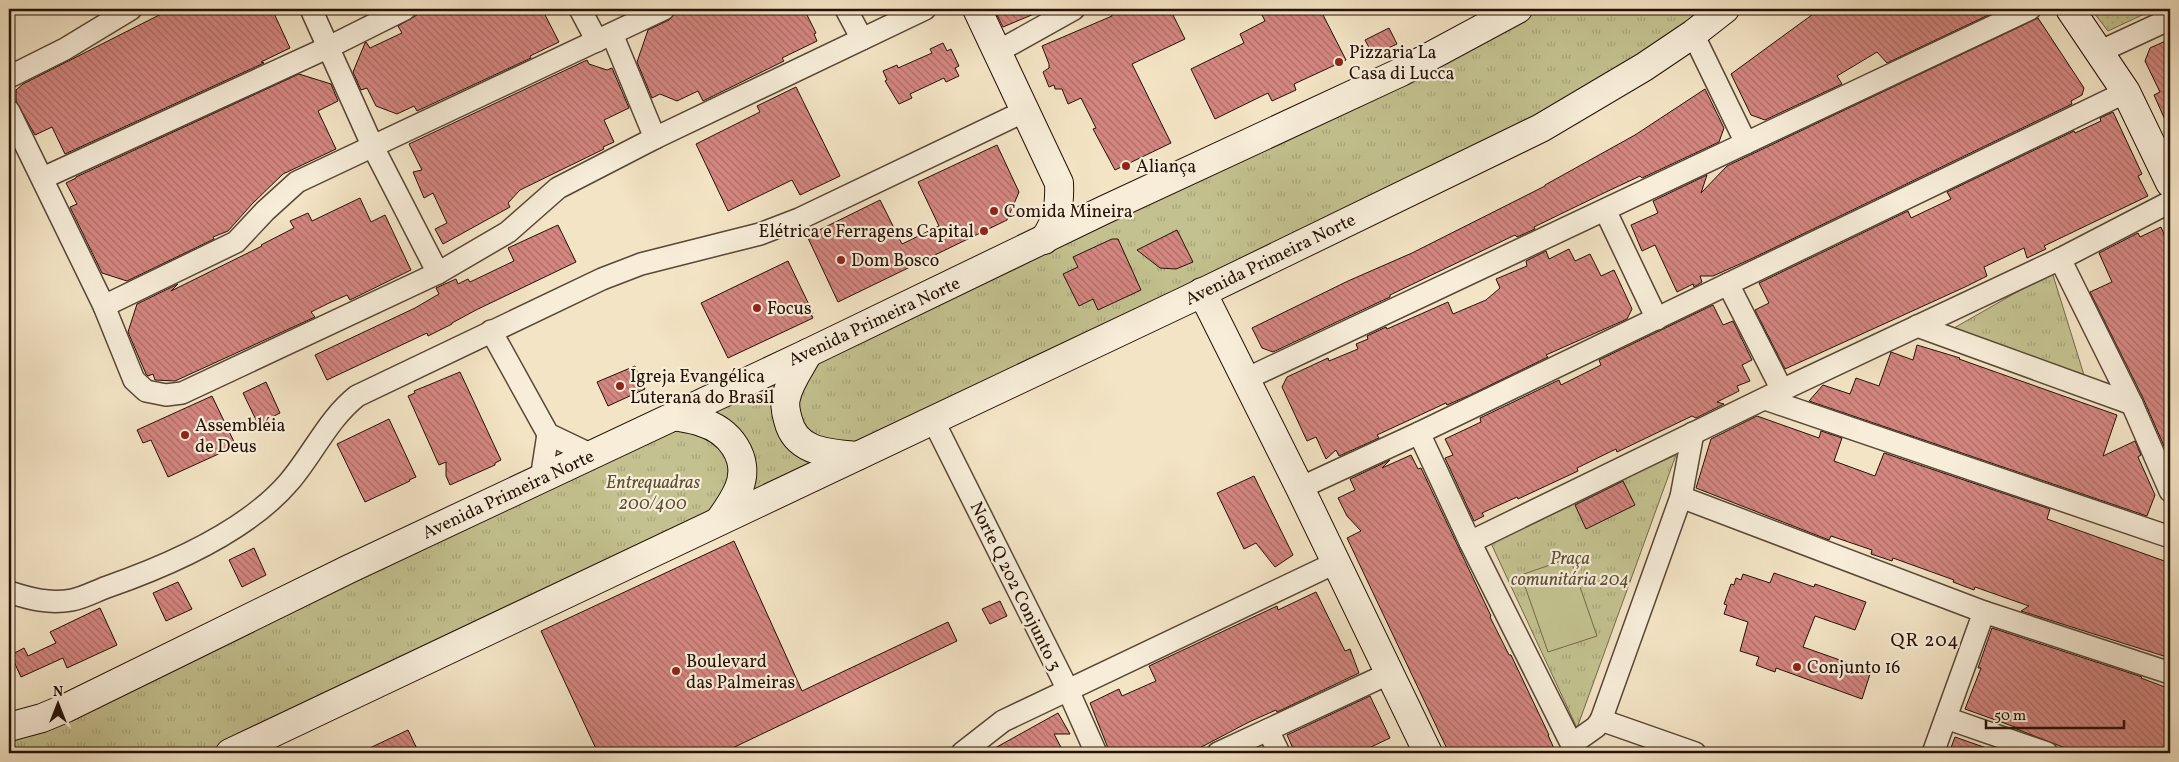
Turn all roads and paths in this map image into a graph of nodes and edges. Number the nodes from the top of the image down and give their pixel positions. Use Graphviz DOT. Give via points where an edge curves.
graph roads {
  1 [pos="131,9"];
  2 [pos="311,9"];
  3 [pos="404,9"];
  4 [pos="580,9"];
  5 [pos="664,9"];
  6 [pos="846,9"];
  7 [pos="925,9"];
  8 [pos="977,9"];
  9 [pos="1074,9"];
  10 [pos="1518,9"];
  11 [pos="1725,9"];
  12 [pos="2030,9"];
  13 [pos="2070,9"];
  14 [pos="2170,19"];
  15 [pos="1693,34"];
  16 [pos="604,37"];
  17 [pos="862,39"];
  18 [pos="329,48"];
  19 [pos="997,52"];
  20 [pos="2099,52"];
  21 [pos="9,77"];
  22 [pos="2126,92"];
  23 [pos="9,111"];
  24 [pos="1025,111"];
  25 [pos="656,138"];
  26 [pos="1746,143"];
  27 [pos="373,147"];
  28 [pos="43,178"];
  29 [pos="2170,182"];
  30 [pos="1059,183"];
  31 [pos="2170,202"];
  32 [pos="1104,210"];
  33 [pos="1605,210"];
  34 [pos="1044,240"];
  35 [pos="2060,259"];
  36 [pos="438,272"];
  37 [pos="1728,284"];
  38 [pos="1202,292"];
  39 [pos="104,306"];
  40 [pos="1657,318"];
  41 [pos="1917,326"];
  42 [pos="491,331"];
  43 [pos="808,353"];
  44 [pos="1246,378"];
  45 [pos="1773,394"];
  46 [pos="2132,404"];
  47 [pos="674,416"];
  48 [pos="933,420"];
  49 [pos="1419,433"];
  50 [pos="1693,433"];
  51 [pos="548,434"];
  52 [pos="592,455"];
  53 [pos="858,456"];
  54 [pos="541,479"];
  55 [pos="1300,488"];
  56 [pos="2170,491"];
  57 [pos="1681,497"];
  58 [pos="719,521"];
  59 [pos="2170,538"];
  60 [pos="1470,542"];
  61 [pos="1335,563"];
  62 [pos="9,592"];
  63 [pos="1984,612"];
  64 [pos="1390,673"];
  65 [pos="2170,673"];
  66 [pos="1068,690"];
  67 [pos="1946,718"];
  68 [pos="1601,720"];
  69 [pos="9,727"];
  70 [pos="1268,730"];
  71 [pos="1574,748"];
  72 [pos="230,753"];
  73 [pos="962,753"];
  74 [pos="1096,753"];
  75 [pos="1218,753"];
  76 [pos="1279,753"];
  77 [pos="1428,753"];
  78 [pos="1695,753"];
  79 [pos="1933,753"];
  80 [pos="2047,753"];
  1 -- 21 [label="street" via="65,49"];
  2 -- 18 [label="street"];
  3 -- 18 [label="street"];
  4 -- 16 [label="street"];
  5 -- 16 [label="street"];
  6 -- 17 [label="street"];
  7 -- 17 [label="street"];
  8 -- 19 [label="main road"];
  9 -- 19 [label="street"];
  10 -- 32 [label="main road, Avenida Primeira Norte" via="1401,72"];
  11 -- 15 [label="main road, Avenida Primeira Norte"];
  12 -- 26 [label="street"];
  13 -- 20 [label="main road"];
  14 -- 20 [label="street"];
  15 -- 26 [label="street"];
  15 -- 38 [label="main road, Avenida Primeira Norte" via="1541,128"];
  16 -- 25 [label="street"];
  16 -- 27 [label="street"];
  17 -- 25 [label="street"];
  18 -- 27 [label="street"];
  18 -- 28 [label="street"];
  19 -- 24 [label="main road"];
  20 -- 22 [label="main road"];
  22 -- 29 [label="main road"];
  22 -- 37 [label="street"];
  23 -- 28 [label="street"];
  24 -- 30 [label="main road"];
  24 -- 42 [label="street" via="799,219 760,234 641,264"];
  25 -- 36 [label="street" via="558,188 508,232"];
  26 -- 33 [label="street"];
  27 -- 36 [label="street"];
  27 -- 39 [label="street" via="297,182 236,242"];
  28 -- 39 [label="street"];
  30 -- 32 [label="main road" via="1078,199"];
  30 -- 34 [label="main road" via="1057,216"];
  31 -- 35 [label="street"];
  32 -- 34 [label="main road, Avenida Primeira Norte"];
  33 -- 40 [label="street"];
  33 -- 44 [label="street"];
  34 -- 43 [label="main road, Avenida Primeira Norte"];
  35 -- 41 [label="street"];
  35 -- 46 [label="street"];
  36 -- 39 [label="street" via="182,394 146,391 134,380"];
  37 -- 40 [label="street"];
  37 -- 45 [label="street"];
  38 -- 44 [label="main road"];
  38 -- 48 [label="main road, Avenida Primeira Norte"];
  40 -- 49 [label="street"];
  41 -- 45 [label="street"];
  41 -- 46 [label="street"];
  42 -- 51 [label="street"];
  42 -- 62 [label="street" via="357,396 343,408 289,482 264,506 180,558 72,600 42,602"];
  43 -- 47 [label="main road, Avenida Primeira Norte"];
  43 -- 53 [label="main road" via="786,397 789,426 796,438 809,448"];
  44 -- 55 [label="main road"];
  45 -- 50 [label="street"];
  45 -- 59 [label="street"];
  46 -- 56 [label="street"];
  47 -- 52 [label="main road, Avenida Primeira Norte"];
  47 -- 58 [label="main road" via="703,422 732,440 739,453 743,468 740,486"];
  48 -- 53 [label="main road, Avenida Primeira Norte"];
  48 -- 66 [label="street, Norte Q 202 Conjunto 3"];
  49 -- 55 [label="street"];
  49 -- 60 [label="street"];
  50 -- 57 [label="street"];
  50 -- 60 [label="street"];
  51 -- 52 [label="street"];
  51 -- 54 [label="street"];
  52 -- 54 [label="main road, Avenida Primeira Norte"];
  53 -- 58 [label="main road, Avenida Primeira Norte"];
  54 -- 69 [label="main road, Avenida Primeira Norte" via="66,708"];
  55 -- 61 [label="main road"];
  57 -- 63 [label="street"];
  57 -- 68 [label="street"];
  58 -- 72 [label="main road, Avenida Primeira Norte"];
  60 -- 71 [label="street"];
  61 -- 64 [label="main road"];
  61 -- 66 [label="street"];
  63 -- 65 [label="street"];
  63 -- 67 [label="street"];
  64 -- 70 [label="street"];
  64 -- 77 [label="main road"];
  66 -- 73 [label="street" via="1003,722"];
  66 -- 74 [label="street, Norte Q 202 Conjunto 3"];
  67 -- 79 [label="street"];
  67 -- 80 [label="street"];
  68 -- 71 [label="street"];
  68 -- 78 [label="street"];
  70 -- 75 [label="street"];
  70 -- 76 [label="street"];
}
